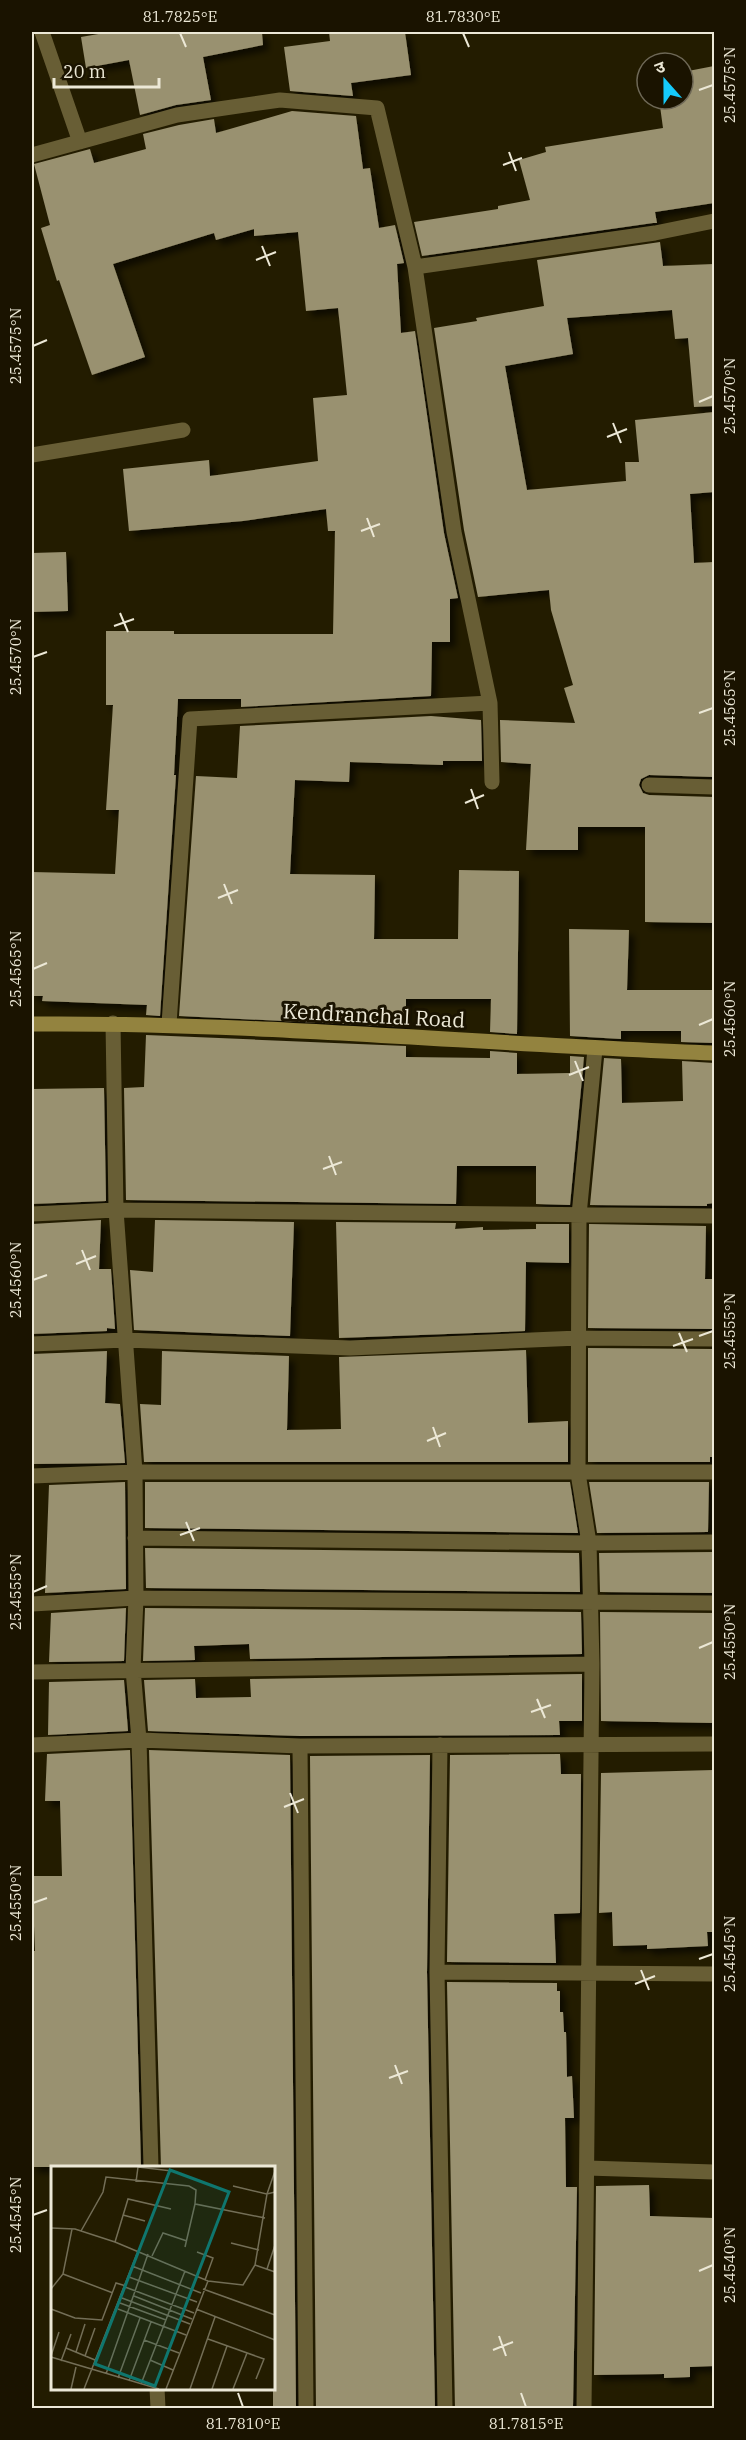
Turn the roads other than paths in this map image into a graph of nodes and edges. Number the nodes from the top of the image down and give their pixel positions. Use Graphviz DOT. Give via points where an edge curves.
graph roads {
  1 [pos="42,32"];
  2 [pos="80,142"];
  3 [pos="32,155"];
  4 [pos="714,221"];
  5 [pos="415,267"];
  6 [pos="183,430"];
  7 [pos="32,455"];
  8 [pos="490,703"];
  9 [pos="492,782"];
  10 [pos="649,785"];
  11 [pos="714,788"];
  12 [pos="113,1023"];
  13 [pos="32,1024"];
  14 [pos="169,1024"];
  15 [pos="595,1048"];
  16 [pos="714,1053"];
  17 [pos="116,1210"];
  18 [pos="32,1214"];
  19 [pos="579,1215"];
  20 [pos="714,1216"];
  21 [pos="579,1338"];
  22 [pos="714,1339"];
  23 [pos="125,1340"];
  24 [pos="32,1344"];
  25 [pos="135,1472"];
  26 [pos="714,1472"];
  27 [pos="578,1473"];
  28 [pos="32,1476"];
  29 [pos="135,1538"];
  30 [pos="714,1542"];
  31 [pos="589,1543"];
  32 [pos="136,1598"];
  33 [pos="590,1603"];
  34 [pos="714,1603"];
  35 [pos="32,1604"];
  36 [pos="592,1664"];
  37 [pos="133,1670"];
  38 [pos="32,1672"];
  39 [pos="139,1740"];
  40 [pos="590,1744"];
  41 [pos="714,1744"];
  42 [pos="32,1745"];
  43 [pos="440,1745"];
  44 [pos="300,1746"];
  45 [pos="437,1972"];
  46 [pos="714,1974"];
  47 [pos="587,1975"];
  48 [pos="151,2166"];
  49 [pos="587,2168"];
  50 [pos="714,2172"];
  51 [pos="157,2389"];
  52 [pos="158,2409"];
  53 [pos="306,2409"];
  54 [pos="446,2409"];
  55 [pos="584,2409"];
  1 -- 2 [label="street"];
  2 -- 3 [label="street"];
  2 -- 5 [label="street" via="177,115 280,100 377,108"];
  4 -- 5 [label="street"];
  5 -- 8 [label="street" via="454,532"];
  6 -- 7 [label="street"];
  8 -- 9 [label="street"];
  8 -- 14 [label="street" via="190,718"];
  10 -- 11 [label="street"];
  12 -- 13 [label="street, Kendranchal Road"];
  12 -- 14 [label="street, Kendranchal Road"];
  12 -- 17 [label="street"];
  14 -- 15 [label="street, Kendranchal Road"];
  15 -- 16 [label="street, Kendranchal Road"];
  15 -- 19 [label="street"];
  17 -- 18 [label="street"];
  17 -- 19 [label="street"];
  17 -- 23 [label="street"];
  19 -- 20 [label="street"];
  19 -- 21 [label="street"];
  21 -- 22 [label="street"];
  21 -- 23 [label="street" via="350,1348"];
  21 -- 27 [label="street"];
  23 -- 24 [label="street"];
  23 -- 25 [label="street"];
  25 -- 27 [label="street"];
  25 -- 28 [label="street"];
  25 -- 29 [label="street"];
  26 -- 27 [label="street"];
  27 -- 31 [label="street"];
  29 -- 31 [label="street"];
  29 -- 32 [label="street"];
  30 -- 31 [label="street"];
  31 -- 33 [label="street"];
  32 -- 33 [label="street"];
  32 -- 35 [label="street"];
  32 -- 37 [label="street"];
  33 -- 34 [label="street"];
  33 -- 36 [label="street"];
  36 -- 37 [label="street"];
  36 -- 40 [label="street"];
  37 -- 38 [label="street"];
  37 -- 39 [label="street"];
  39 -- 42 [label="street"];
  39 -- 44 [label="street"];
  39 -- 48 [label="street"];
  40 -- 41 [label="street"];
  40 -- 43 [label="street"];
  40 -- 47 [label="street"];
  43 -- 44 [label="street"];
  43 -- 45 [label="street"];
  44 -- 53 [label="street"];
  45 -- 47 [label="street"];
  45 -- 54 [label="street"];
  46 -- 47 [label="street"];
  47 -- 49 [label="street"];
  49 -- 50 [label="street"];
  49 -- 55 [label="street"];
  51 -- 52 [label="street"];
}
